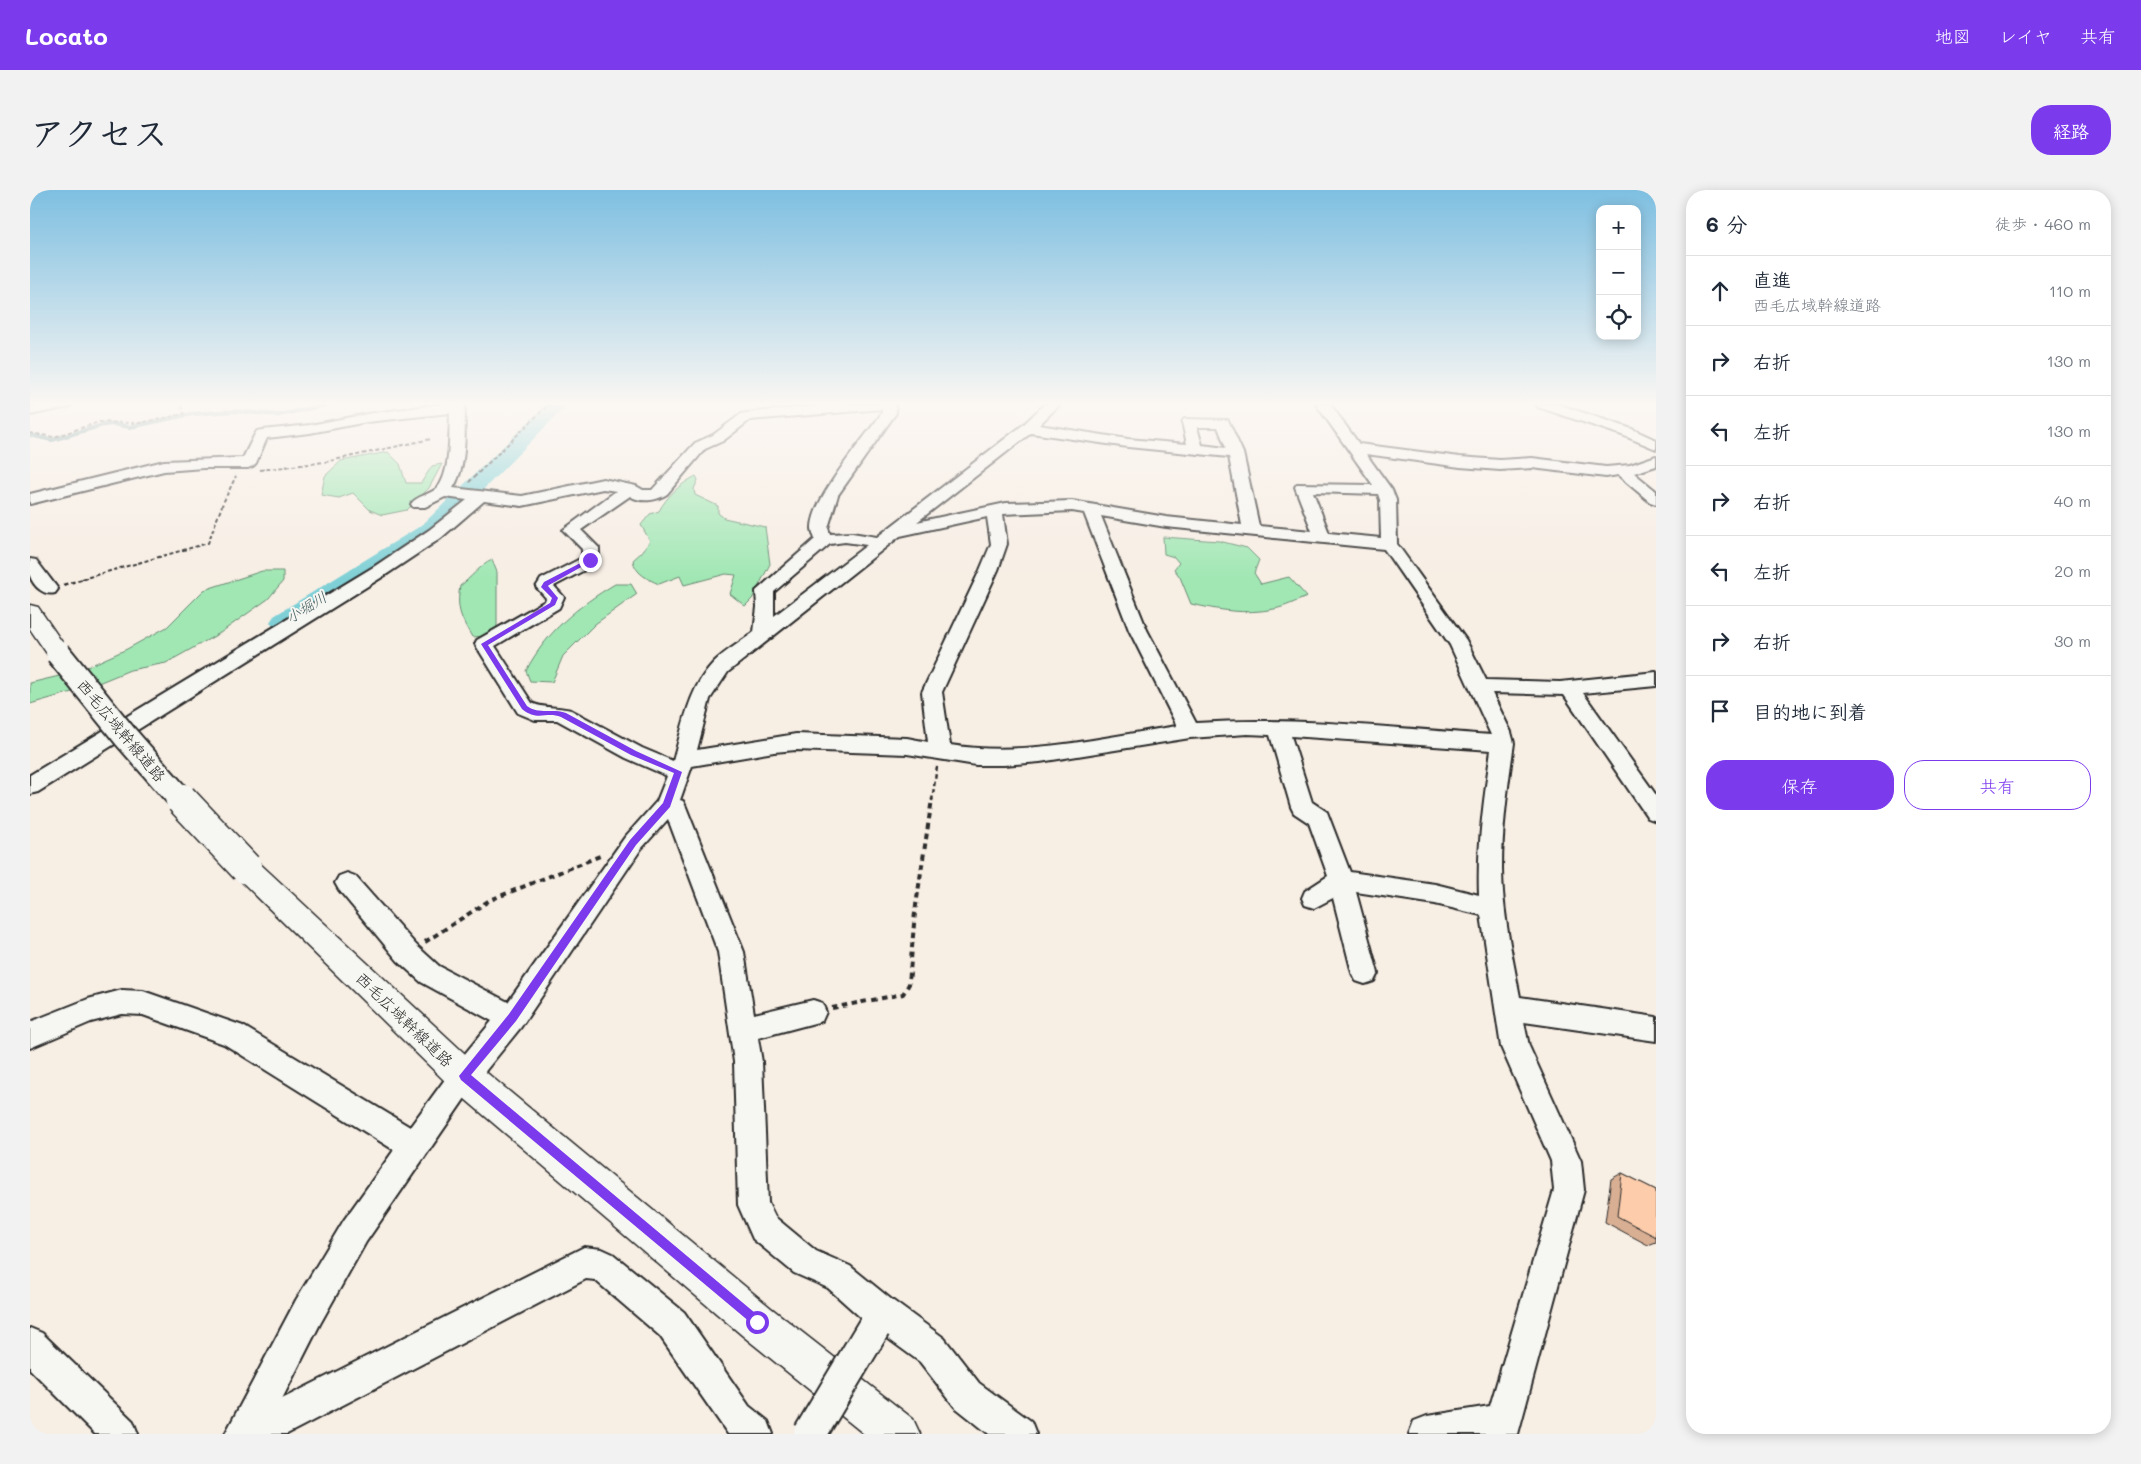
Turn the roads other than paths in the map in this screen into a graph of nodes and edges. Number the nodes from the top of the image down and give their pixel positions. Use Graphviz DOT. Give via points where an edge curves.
graph roads {
  1 [pos="247,462"];
  2 [pos="454,462"];
  3 [pos="684,462"];
  4 [pos="855,462"];
  5 [pos="984,462"];
  6 [pos="1238,462"];
  7 [pos="1363,462"];
  8 [pos="1461,462"];
  9 [pos="1531,462"];
  10 [pos="1532,462"];
  11 [pos="1652,462"];
  12 [pos="1621,470"];
  13 [pos="630,489"];
  14 [pos="1384,490"];
  15 [pos="463,494"];
  16 [pos="30,499"];
  17 [pos="1656,499"];
  18 [pos="419,504"];
  19 [pos="1090,508"];
  20 [pos="994,510"];
  21 [pos="1252,531"];
  22 [pos="1322,537"];
  23 [pos="886,538"];
  24 [pos="824,540"];
  25 [pos="1389,544"];
  26 [pos="30,564"];
  27 [pos="49,589"];
  28 [pos="30,612"];
  29 [pos="763,634"];
  30 [pos="1656,679"];
  31 [pos="1478,686"];
  32 [pos="1569,688"];
  33 [pos="1278,728"];
  34 [pos="1190,731"];
  35 [pos="1503,743"];
  36 [pos="940,750"];
  37 [pos="681,766"];
  38 [pos="30,786"];
  39 [pos="667,805"];
  40 [pos="1656,812"];
  41 [pos="1340,880"];
  42 [pos="347,883"];
  43 [pos="1314,898"];
  44 [pos="1492,908"];
  45 [pos="1365,973"];
  46 [pos="1508,1007"];
  47 [pos="813,1012"];
  48 [pos="512,1018"];
  49 [pos="743,1029"];
  50 [pos="1656,1029"];
  51 [pos="30,1035"];
  52 [pos="464,1076"];
  53 [pos="416,1146"];
  54 [pos="877,1320"];
  55 [pos="30,1345"];
  56 [pos="249,1425"];
  57 [pos="1502,1428"];
  58 [pos="120,1434"];
  59 [pos="755,1434"];
  60 [pos="810,1434"];
  61 [pos="898,1434"];
  62 [pos="1018,1434"];
  63 [pos="1427,1434"];
  1 -- 16 [label="street" via="245,466 204,463 164,466"];
  2 -- 15 [label="street" via="448,482"];
  3 -- 13 [label="street" via="655,495 640,495"];
  4 -- 24 [label="street" via="830,495 820,528"];
  5 -- 23 [label="street"];
  6 -- 21 [label="street"];
  7 -- 14 [label="street"];
  8 -- 9 [label="street" via="1500,465"];
  10 -- 12 [label="street" via="1606,472"];
  11 -- 12 [label="street"];
  12 -- 17 [label="street"];
  13 -- 15 [label="street" via="603,484 522,500"];
  13 -- 37 [label="street" via="571,530 591,548 590,560 547,583 544,587 555,598 553,604 484,644 524,708 530,712 564,715 634,753"];
  14 -- 22 [label="street" via="1303,487"];
  14 -- 25 [label="street" via="1388,500"];
  15 -- 18 [label="street"];
  15 -- 38 [label="street" via="435,534"];
  19 -- 20 [label="street" via="1052,505"];
  19 -- 21 [label="street" via="1166,522"];
  19 -- 34 [label="street" via="1138,630"];
  20 -- 23 [label="street"];
  20 -- 36 [label="street" via="999,544 932,692"];
  21 -- 22 [label="street"];
  22 -- 25 [label="street"];
  23 -- 24 [label="street" via="832,537"];
  23 -- 29 [label="street"];
  24 -- 29 [label="street" via="765,591"];
  25 -- 31 [label="street" via="1460,644"];
  26 -- 27 [label="street"];
  28 -- 52 [label="main road, 西毛広域幹線道路, bridge" via="108,717 200,821"];
  29 -- 37 [label="street" via="721,667 706,688"];
  30 -- 32 [label="street"];
  31 -- 32 [label="street" via="1543,690"];
  31 -- 35 [label="street" via="1501,732"];
  32 -- 40 [label="street"];
  33 -- 34 [label="street"];
  33 -- 35 [label="street"];
  33 -- 41 [label="street" via="1302,807 1319,818"];
  34 -- 36 [label="street" via="1040,754 976,757"];
  35 -- 44 [label="street" via="1493,812"];
  36 -- 37 [label="street" via="796,742 774,744"];
  37 -- 39 [label="street"];
  39 -- 48 [label="street" via="633,843"];
  39 -- 49 [label="street" via="675,808 731,952"];
  41 -- 43 [label="street"];
  41 -- 44 [label="street" via="1435,894"];
  41 -- 45 [label="street"];
  42 -- 48 [label="street" via="407,953 430,974"];
  44 -- 46 [label="street"];
  46 -- 50 [label="street"];
  46 -- 57 [label="street" via="1515,1047 1566,1161 1569,1190"];
  47 -- 49 [label="street"];
  48 -- 52 [label="street"];
  49 -- 54 [label="street" via="748,1062 753,1205 764,1228 805,1262 839,1277"];
  51 -- 53 [label="street" via="88,1010 122,1002 143,1003 233,1034"];
  52 -- 53 [label="street"];
  52 -- 61 [label="main road, 西毛広域幹線道路" via="757,1322"];
  53 -- 56 [label="street" via="355,1231"];
  54 -- 60 [label="street, bridge"];
  54 -- 62 [label="street" via="932,1350 966,1395"];
  55 -- 58 [label="street"];
  56 -- 59 [label="street" via="270,1424 584,1263 602,1265 672,1324 737,1418"];
  57 -- 63 [label="street"];
}
